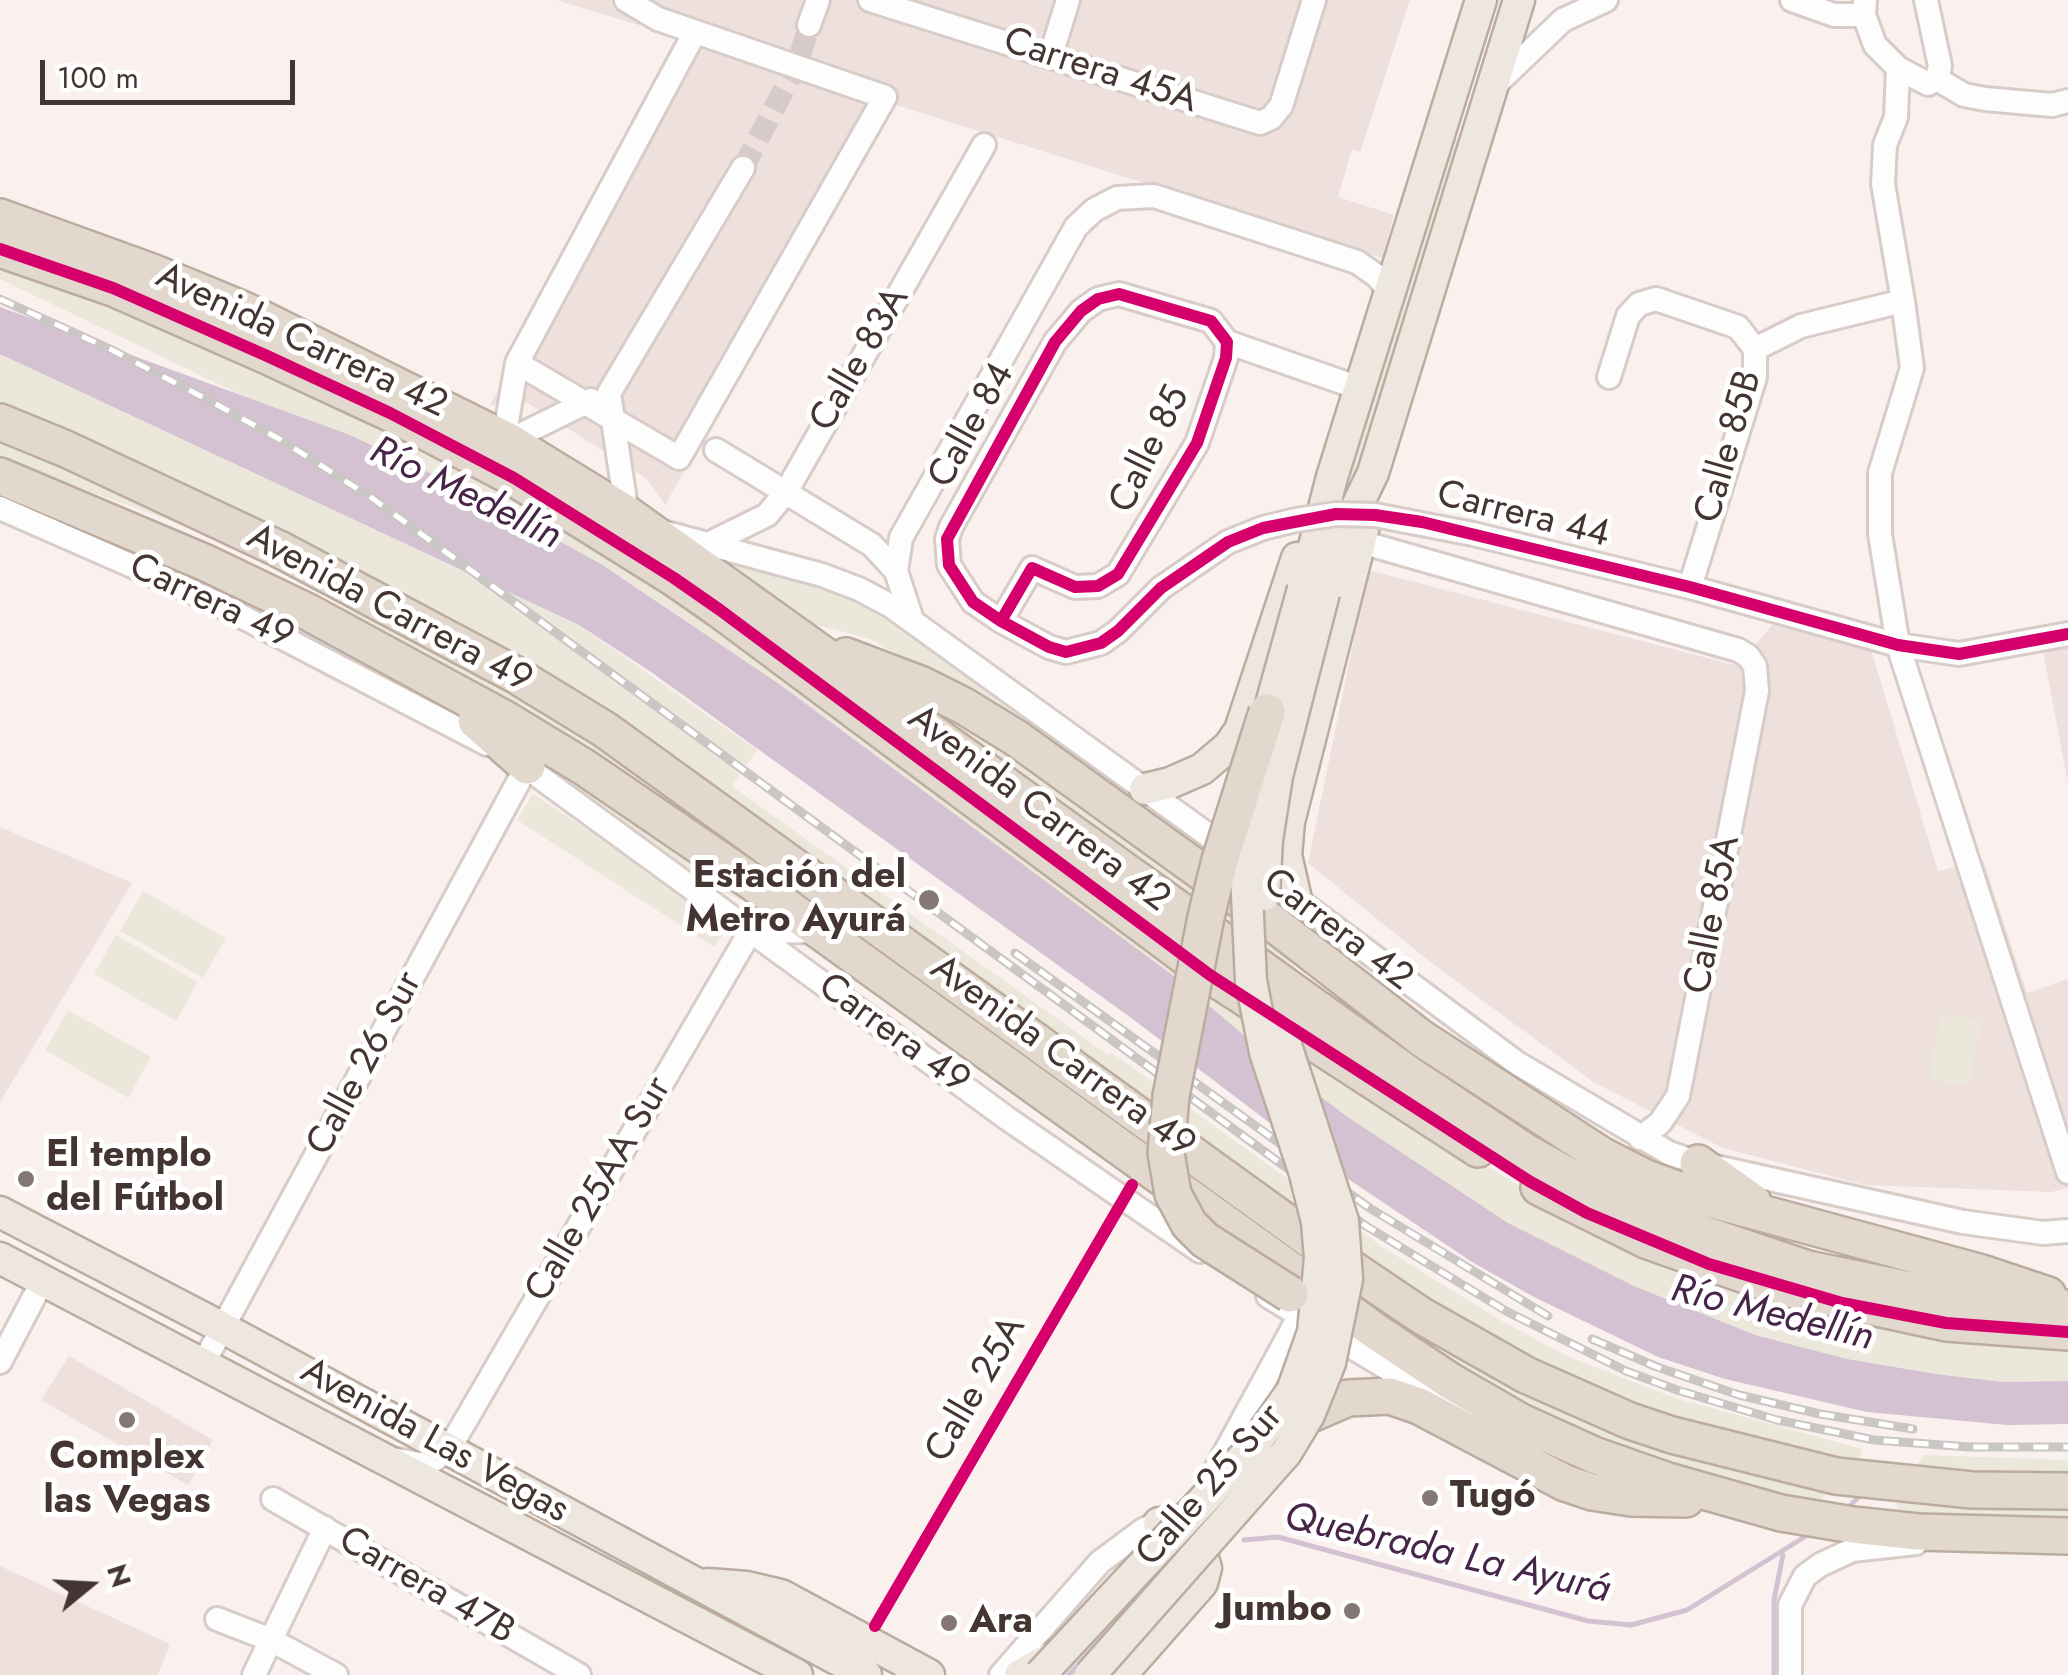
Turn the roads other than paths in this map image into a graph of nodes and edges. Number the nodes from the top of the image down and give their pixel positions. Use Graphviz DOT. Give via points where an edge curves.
graph roads {
  1 [pos="626,0"];
  2 [pos="818,0"];
  3 [pos="870,0"];
  4 [pos="1068,0"];
  5 [pos="1314,0"];
  6 [pos="1482,0"];
  7 [pos="1519,0"];
  8 [pos="1606,0"];
  9 [pos="1792,0"];
  10 [pos="1926,0"];
  11 [pos="1865,7"];
  12 [pos="809,25"];
  13 [pos="694,32"];
  14 [pos="1050,55"];
  15 [pos="1898,68"];
  16 [pos="1932,82"];
  17 [pos="1492,88"];
  18 [pos="2068,101"];
  19 [pos="1448,110"];
  20 [pos="1896,117"];
  21 [pos="1482,120"];
  22 [pos="984,146"];
  23 [pos="743,168"];
  24 [pos="0,217"];
  25 [pos="0,249"];
  26 [pos="1390,292"];
  27 [pos="1902,301"];
  28 [pos="1227,342"];
  29 [pos="1755,349"];
  30 [pos="517,363"];
  31 [pos="1608,377"];
  32 [pos="1360,388"];
  33 [pos="608,393"];
  34 [pos="584,402"];
  35 [pos="612,418"];
  36 [pos="0,422"];
  37 [pos="506,440"];
  38 [pos="716,450"];
  39 [pos="0,476"];
  40 [pos="1332,477"];
  41 [pos="786,492"];
  42 [pos="0,508"];
  43 [pos="88,510"];
  44 [pos="637,521"];
  45 [pos="1351,539"];
  46 [pos="708,544"];
  47 [pos="896,571"];
  48 [pos="1690,587"];
  49 [pos="1314,591"];
  50 [pos="369,595"];
  51 [pos="912,620"];
  52 [pos="1001,621"];
  53 [pos="2068,634"];
  54 [pos="1898,645"];
  55 [pos="816,646"];
  56 [pos="419,671"];
  57 [pos="1758,676"];
  58 [pos="1254,721"];
  59 [pos="527,766"];
  60 [pos="1145,789"];
  61 [pos="1295,799"];
  62 [pos="1296,899"];
  63 [pos="750,932"];
  64 [pos="820,932"];
  65 [pos="1640,1138"];
  66 [pos="1698,1163"];
  67 [pos="2068,1172"];
  68 [pos="0,1212"];
  69 [pos="1778,1220"];
  70 [pos="2068,1231"];
  71 [pos="0,1258"];
  72 [pos="44,1278"];
  73 [pos="2068,1304"];
  74 [pos="1294,1305"];
  75 [pos="223,1328"];
  76 [pos="2068,1332"];
  77 [pos="0,1362"];
  78 [pos="204,1362"];
  79 [pos="1309,1415"];
  80 [pos="1520,1422"];
  81 [pos="449,1450"];
  82 [pos="385,1458"];
  83 [pos="2068,1491"];
  84 [pos="273,1499"];
  85 [pos="1737,1501"];
  86 [pos="1159,1522"];
  87 [pos="325,1528"];
  88 [pos="1980,1535"];
  89 [pos="2068,1536"];
  90 [pos="696,1583"];
  91 [pos="217,1619"];
  92 [pos="272,1640"];
  93 [pos="1064,1650"];
  94 [pos="254,1675"];
  95 [pos="336,1675"];
  96 [pos="579,1675"];
  97 [pos="797,1675"];
  98 [pos="866,1675"];
  99 [pos="929,1675"];
  100 [pos="1001,1675"];
  101 [pos="1020,1675"];
  102 [pos="1040,1675"];
  103 [pos="1090,1675"];
  104 [pos="1121,1675"];
  105 [pos="1790,1675"];
  1 -- 13 [label="street"];
  2 -- 12 [label="street"];
  3 -- 14 [label="street, Carrera 45A"];
  4 -- 14 [label="street"];
  5 -- 14 [label="street, Carrera 45A" via="1281,106 1260,123"];
  6 -- 19 [label="main road"];
  7 -- 17 [label="main road"];
  8 -- 17 [label="street" via="1563,20"];
  9 -- 11 [label="street" via="1834,15"];
  10 -- 16 [label="street" via="1940,66"];
  11 -- 15 [label="street" via="1875,46"];
  13 -- 30 [label="street"];
  13 -- 35 [label="street" via="885,96 679,458"];
  15 -- 16 [label="street"];
  15 -- 20 [label="street"];
  16 -- 18 [label="street" via="1985,99"];
  16 -- 20 [label="street"];
  17 -- 21 [label="main road"];
  19 -- 21 [label="main road"];
  19 -- 26 [label="main road"];
  20 -- 27 [label="street" via="1882,184"];
  21 -- 45 [label="main road"];
  22 -- 41 [label="street, Calle 83A"];
  23 -- 33 [label="street"];
  24 -- 37 [label="highway, Avenida Carrera 42" via="244,310"];
  25 -- 76 [label="highway, Avenida Carrera 42" via="113,288 266,354 531,489 720,610 1210,976 1586,1213 1709,1264 1842,1303 1980,1327"];
  26 -- 32 [label="main road"];
  26 -- 47 [label="street" via="1357,262 1154,196 1117,198 1094,210 1076,226 901,538"];
  27 -- 29 [label="street, Calle 85B" via="1801,326"];
  27 -- 54 [label="street" via="1912,368 1880,474 1880,534"];
  28 -- 32 [label="street"];
  28 -- 52 [label="street, Calle 85" via="1198,443 1126,566 1098,586 1075,587 1029,570"];
  28 -- 52 [label="street, Calle 84" via="1210,322 1119,294 1098,299 1061,334 951,528 953,575 973,602"];
  29 -- 31 [label="street" via="1738,327 1656,299 1628,316"];
  29 -- 48 [label="street, Calle 85B" via="1756,377"];
  30 -- 34 [label="street"];
  30 -- 37 [label="street"];
  32 -- 40 [label="main road"];
  33 -- 34 [label="street"];
  33 -- 35 [label="street"];
  34 -- 35 [label="street"];
  34 -- 37 [label="street"];
  35 -- 44 [label="street"];
  36 -- 50 [label="highway, Avenida Carrera 49"];
  37 -- 44 [label="highway, Avenida Carrera 42"];
  38 -- 41 [label="street"];
  39 -- 43 [label="highway, Avenida Carrera 49"];
  40 -- 49 [label="main road"];
  40 -- 58 [label="main road" via="1287,582"];
  41 -- 46 [label="street, Calle 83A" via="767,515"];
  41 -- 47 [label="street" via="872,545"];
  42 -- 59 [label="street, Carrera 49" via="251,620"];
  43 -- 50 [label="highway"];
  43 -- 56 [label="highway, Avenida Carrera 49"];
  44 -- 46 [label="street, Carrera 42"];
  44 -- 55 [label="highway, Avenida Carrera 42"];
  45 -- 49 [label="main road"];
  45 -- 57 [label="street, Carrera 44" via="1738,650"];
  45 -- 61 [label="main road"];
  46 -- 51 [label="street, Carrera 42" via="822,575"];
  47 -- 51 [label="street"];
  48 -- 52 [label="street, Carrera 44, bridge" via="1473,534 1375,514 1336,514 1228,542 1160,588 1118,631 1084,649 1049,648"];
  48 -- 54 [label="street, Carrera 44"];
  49 -- 58 [label="main road, bridge"];
  49 -- 79 [label="main road, Calle 25 Sur, bridge" via="1277,776 1264,890 1267,953 1284,1043 1340,1209 1346,1265 1334,1348"];
  50 -- 83 [label="highway, Avenida Carrera 49" via="604,729 1330,1254 1526,1375 1630,1421 1836,1476 1904,1486"];
  51 -- 60 [label="street, Carrera 42"];
  53 -- 54 [label="street, Carrera 44" via="1959,654"];
  54 -- 67 [label="street"];
  55 -- 69 [label="highway" via="920,684 1016,738 1421,1038 1601,1155 1684,1192"];
  55 -- 73 [label="highway, Avenida Carrera 42" via="1407,1073 1582,1183 1680,1226 1808,1269 1993,1304"];
  56 -- 59 [label="highway"];
  56 -- 64 [label="highway, Avenida Carrera 49" via="584,767"];
  57 -- 65 [label="street, Calle 85A" via="1678,1096 1672,1111"];
  58 -- 60 [label="main road" via="1202,769"];
  58 -- 61 [label="main road" via="1232,774 1242,803 1276,815"];
  58 -- 74 [label="highway, bridge" via="1206,917 1166,1153 1173,1194 1189,1224"];
  58 -- 93 [label="main road, Calle 25 Sur, bridge" via="1245,851 1251,982 1265,1052 1317,1222 1313,1332 1280,1412 1252,1448"];
  59 -- 63 [label="street, Carrera 49"];
  59 -- 75 [label="street, Calle 26 Sur"];
  60 -- 62 [label="street, Carrera 42"];
  61 -- 62 [label="main road" via="1286,855"];
  62 -- 65 [label="street, Carrera 42" via="1518,1063"];
  63 -- 64 [label="street"];
  63 -- 74 [label="street, Carrera 49" via="1020,1127"];
  63 -- 81 [label="street, Calle 25AA Sur"];
  64 -- 80 [label="highway, Avenida Carrera 49" via="1375,1331"];
  65 -- 66 [label="street, Carrera 42"];
  66 -- 69 [label="highway"];
  66 -- 70 [label="street, Carrera 42" via="1964,1222"];
  68 -- 75 [label="main road, Avenida Las Vegas"];
  69 -- 73 [label="highway" via="1982,1273"];
  71 -- 72 [label="main road, Avenida Las Vegas"];
  72 -- 77 [label="street"];
  72 -- 78 [label="main road, Avenida Las Vegas"];
  74 -- 80 [label="highway" via="1446,1390"];
  74 -- 86 [label="street, Calle 25 Sur" via="1214,1474 1191,1503"];
  75 -- 78 [label="street, Calle 26 Sur"];
  75 -- 81 [label="main road, Avenida Las Vegas"];
  78 -- 82 [label="main road, Avenida Las Vegas"];
  79 -- 85 [label="highway" via="1348,1398 1390,1396 1592,1492"];
  79 -- 103 [label="main road, Calle 25 Sur, bridge" via="1267,1477"];
  80 -- 85 [label="highway, Avenida Carrera 49" via="1594,1455"];
  81 -- 82 [label="street" via="419,1464"];
  81 -- 90 [label="main road, Avenida Las Vegas"];
  82 -- 97 [label="main road, Avenida Las Vegas"];
  84 -- 87 [label="street, Carrera 47B"];
  85 -- 88 [label="highway, Avenida Carrera 49" via="1853,1526"];
  86 -- 100 [label="street, Calle 25 Sur" via="1100,1562"];
  86 -- 104 [label="main road" via="1189,1532 1206,1568 1202,1582"];
  87 -- 92 [label="street"];
  87 -- 96 [label="street, Carrera 47B"];
  88 -- 89 [label="highway, Avenida Carrera 49"];
  88 -- 105 [label="street" via="1852,1550 1805,1576 1790,1605"];
  90 -- 98 [label="main road, Avenida Las Vegas"];
  90 -- 99 [label="main road" via="781,1596"];
  91 -- 92 [label="street"];
  92 -- 94 [label="street"];
  92 -- 95 [label="street"];
  93 -- 101 [label="main road, bridge"];
  93 -- 102 [label="main road, Calle 25 Sur, bridge"];
}
